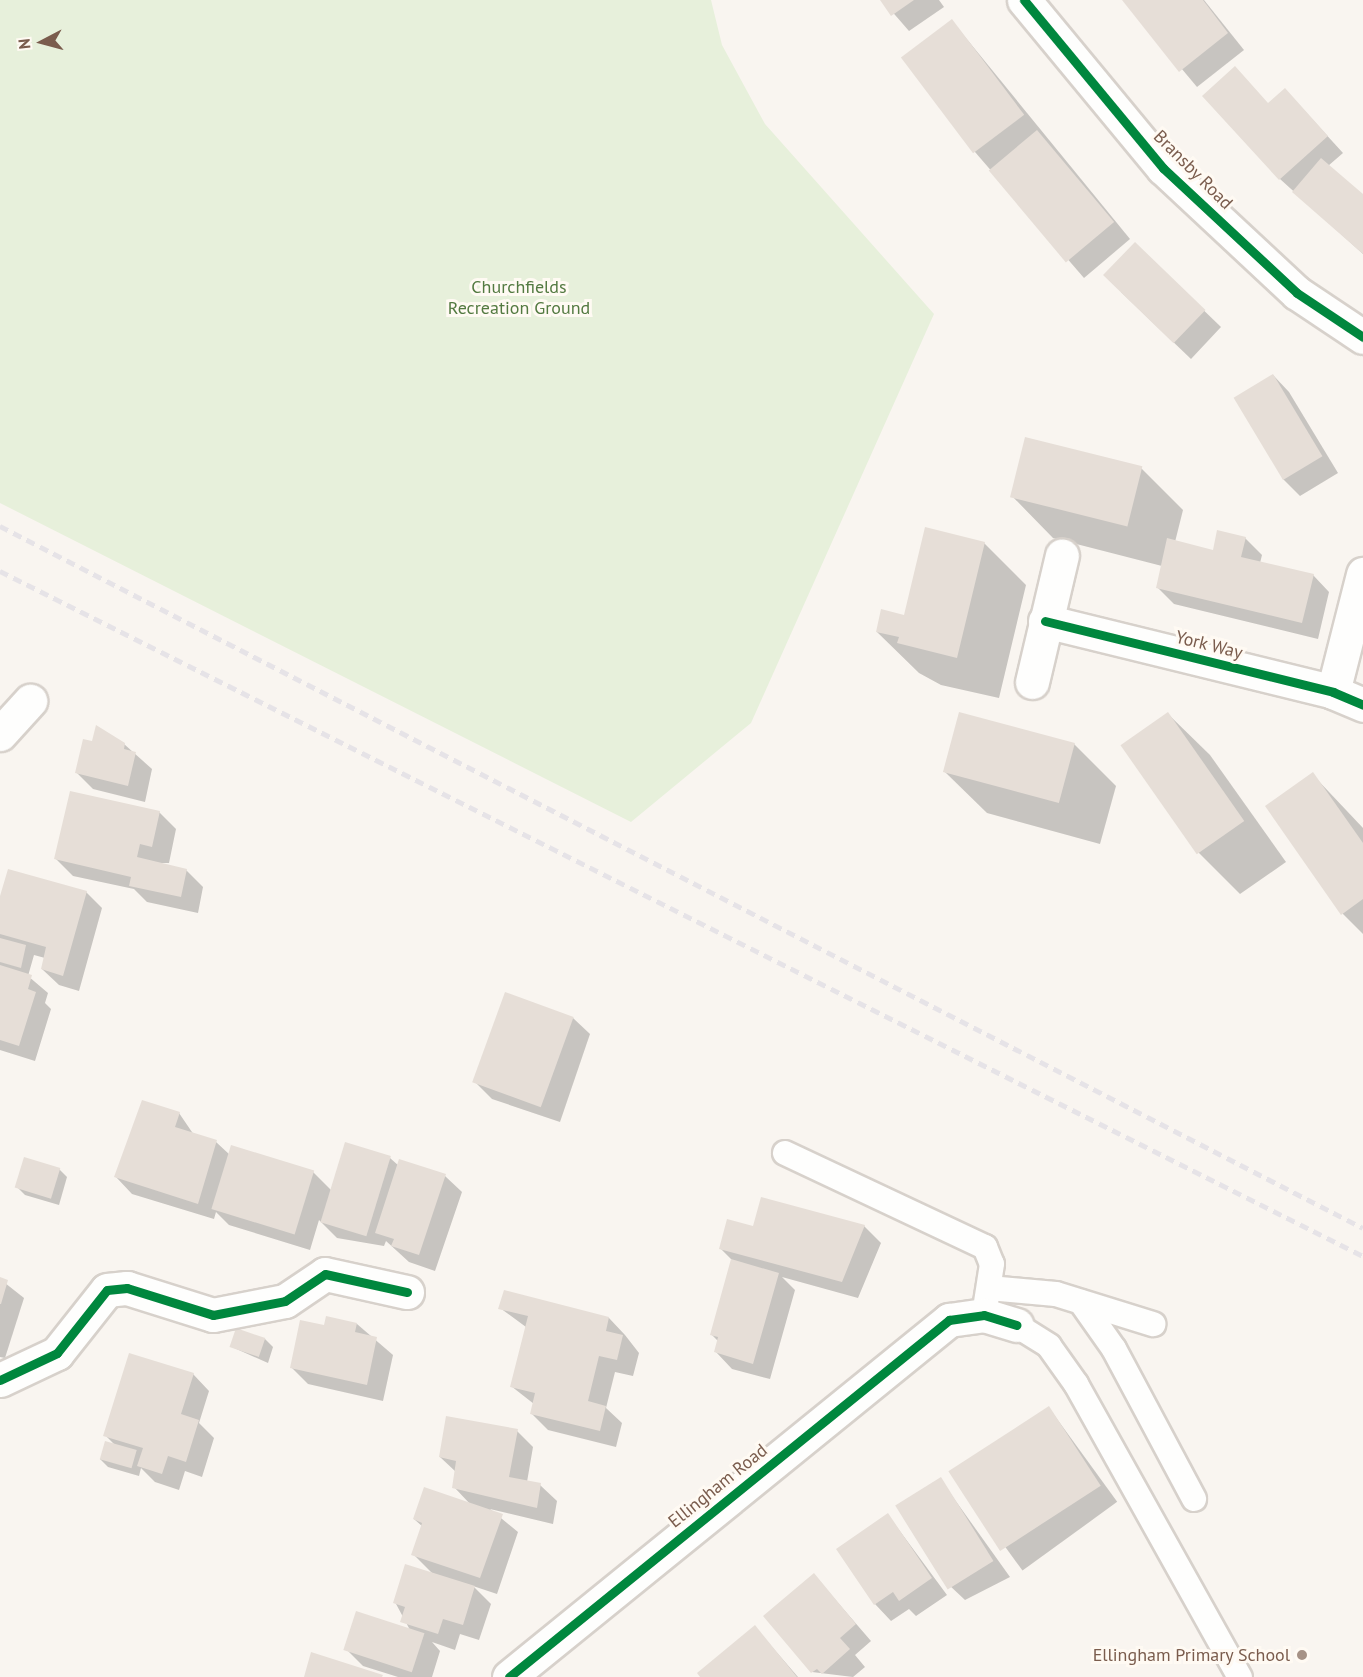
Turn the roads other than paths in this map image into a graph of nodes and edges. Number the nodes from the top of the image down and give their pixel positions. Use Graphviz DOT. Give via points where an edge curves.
graph roads {
  1 [pos="1024,0"];
  2 [pos="1363,337"];
  3 [pos="1062,555"];
  4 [pos="1363,574"];
  5 [pos="1046,621"];
  6 [pos="1032,681"];
  7 [pos="1332,692"];
  8 [pos="30,701"];
  9 [pos="1363,705"];
  10 [pos="0,734"];
  11 [pos="785,1153"];
  12 [pos="407,1292"];
  13 [pos="987,1301"];
  14 [pos="1081,1302"];
  15 [pos="1153,1324"];
  16 [pos="1016,1325"];
  17 [pos="0,1380"];
  18 [pos="1194,1499"];
  19 [pos="509,1677"];
  20 [pos="1240,1677"];
  1 -- 2 [label="street, Bransby Road" via="1163,168 1297,293"];
  3 -- 5 [label="street"];
  4 -- 7 [label="street"];
  5 -- 6 [label="street"];
  5 -- 7 [label="street, York Way"];
  7 -- 9 [label="street, York Way"];
  8 -- 10 [label="street"];
  11 -- 13 [label="lane" via="985,1247 992,1264"];
  12 -- 17 [label="street" via="325,1274 285,1300 213,1315 127,1288 108,1290 57,1353"];
  13 -- 14 [label="lane"];
  13 -- 16 [label="street"];
  13 -- 19 [label="street, Ellingham Road" via="949,1320"];
  14 -- 15 [label="lane"];
  14 -- 18 [label="lane" via="1114,1349"];
  16 -- 20 [label="lane" via="1048,1346 1076,1384"];
}
